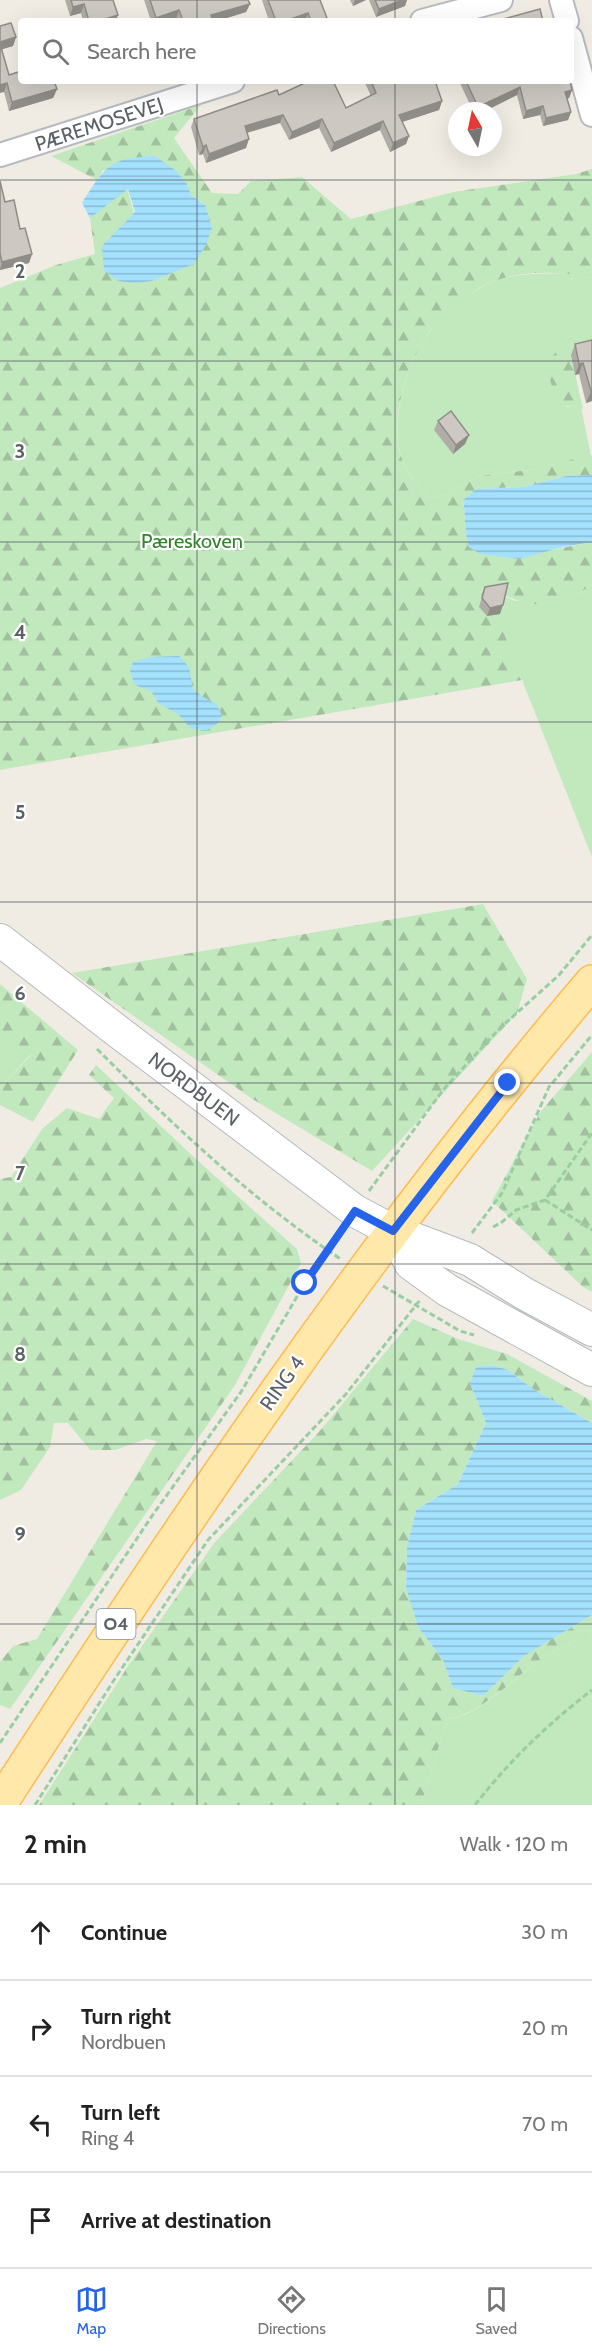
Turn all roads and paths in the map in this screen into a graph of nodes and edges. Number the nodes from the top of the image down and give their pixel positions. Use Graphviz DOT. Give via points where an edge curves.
graph roads {
  1 [pos="501,0"];
  2 [pos="561,0"];
  3 [pos="433,18"];
  4 [pos="566,18"];
  5 [pos="574,49"];
  6 [pos="224,84"];
  7 [pos="592,115"];
  8 [pos="0,156"];
  9 [pos="592,935"];
  10 [pos="0,940"];
  11 [pos="592,982"];
  12 [pos="592,1035"];
  13 [pos="97,1048"];
  14 [pos="592,1133"];
  15 [pos="545,1200"];
  16 [pos="355,1211"];
  17 [pos="493,1227"];
  18 [pos="592,1230"];
  19 [pos="393,1231"];
  20 [pos="328,1251"];
  21 [pos="456,1254"];
  22 [pos="435,1281"];
  23 [pos="592,1330"];
  24 [pos="592,1370"];
  25 [pos="592,1690"];
  26 [pos="0,1743"];
  27 [pos="0,1804"];
  28 [pos="34,1805"];
  29 [pos="475,1805"];
  1 -- 3 [label="street"];
  2 -- 4 [label="street"];
  5 -- 7 [label="street"];
  6 -- 8 [label="street, PÆREMOSEVEJ"];
  9 -- 16 [label="path" via="559,975 499,1029 443,1090"];
  10 -- 16 [label="street, NORDBUEN"];
  11 -- 19 [label="main road, RING 4 / O4"];
  12 -- 21 [label="path" via="549,1087 502,1193"];
  13 -- 20 [label="path" via="204,1154"];
  14 -- 15 [label="path"];
  15 -- 17 [label="path" via="516,1210"];
  15 -- 18 [label="path"];
  16 -- 19 [label="street, NORDBUEN"];
  16 -- 20 [label="path"];
  19 -- 21 [label="street, NORDBUEN"];
  19 -- 22 [label="street" via="411,1264"];
  19 -- 27 [label="main road, RING 4 / O4" via="217,1476"];
  20 -- 26 [label="path" via="241,1392 154,1513"];
  21 -- 23 [label="street, NORDBUEN"];
  22 -- 24 [label="street"];
  22 -- 28 [label="path" via="346,1394 208,1540"];
  25 -- 29 [label="path" via="522,1749"];
}
